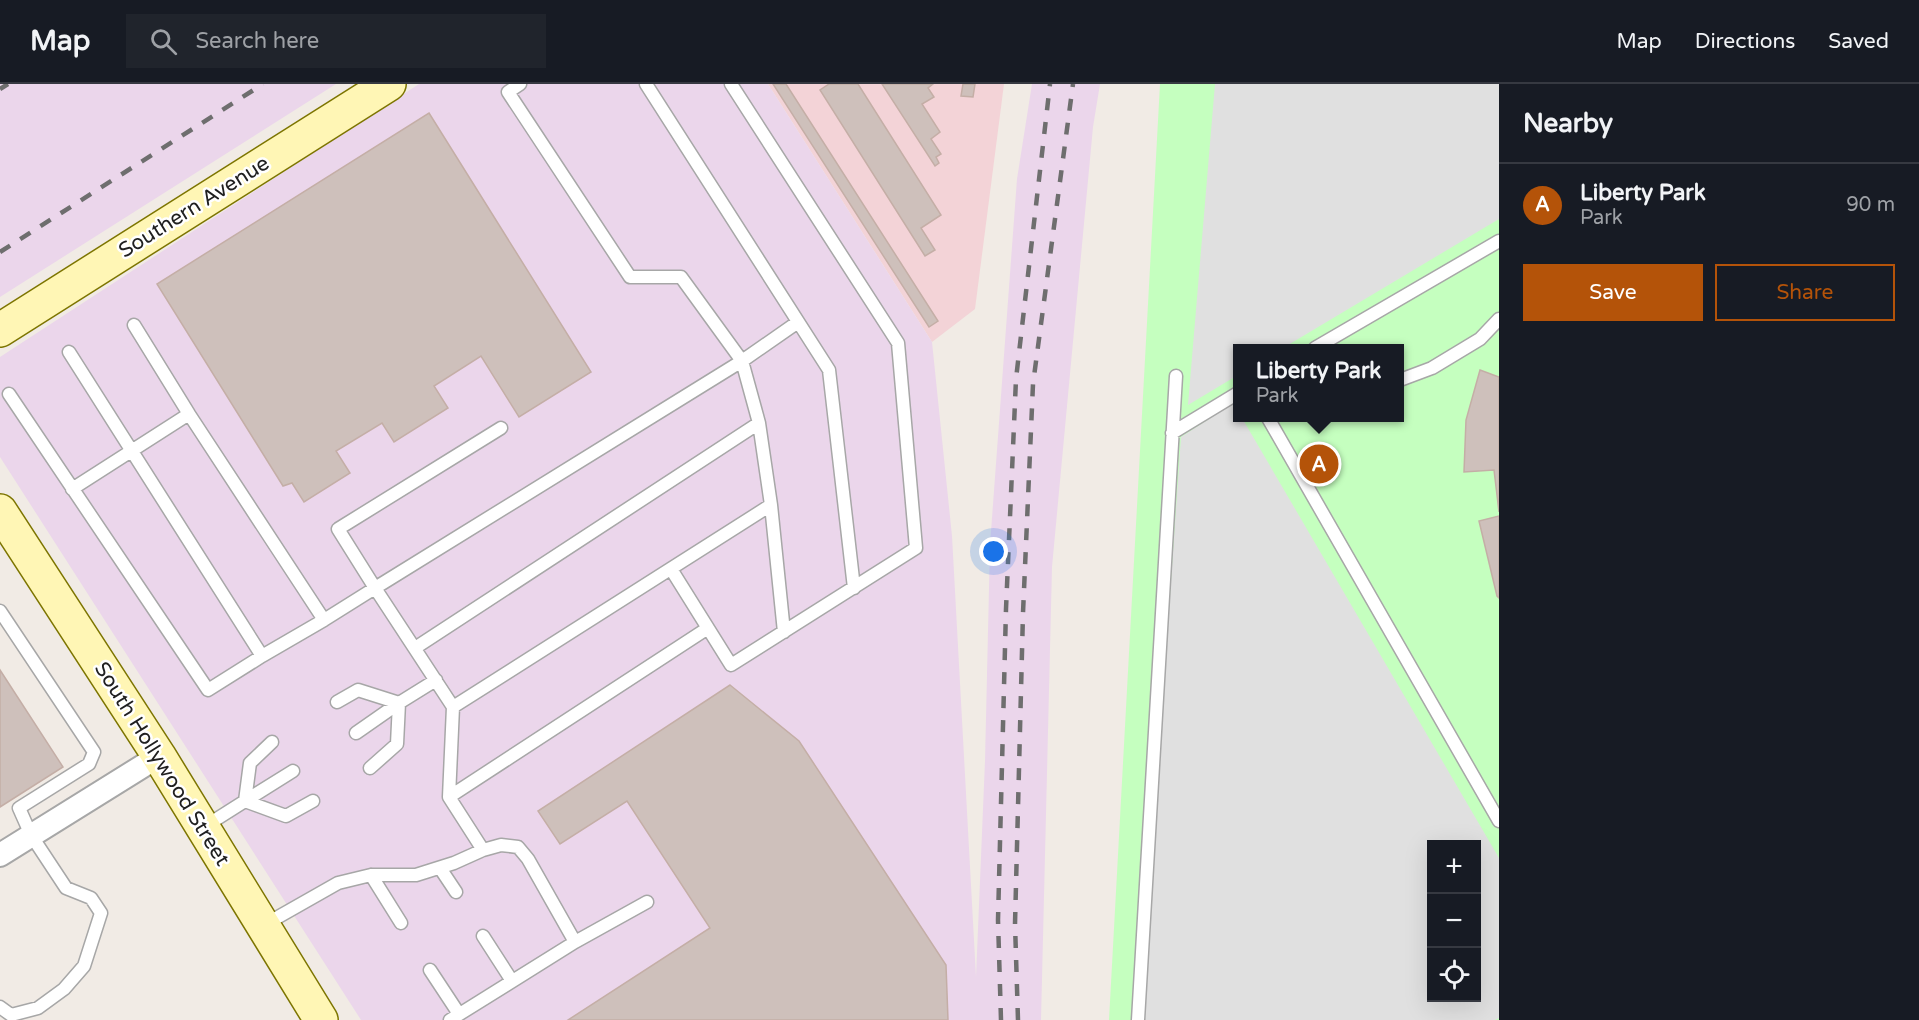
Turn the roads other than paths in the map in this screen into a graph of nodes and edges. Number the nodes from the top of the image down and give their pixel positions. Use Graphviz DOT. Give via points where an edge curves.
graph roads {
  1 [pos="389,84"];
  2 [pos="520,84"];
  3 [pos="646,84"];
  4 [pos="731,84"];
  5 [pos="1499,241"];
  6 [pos="1499,319"];
  7 [pos="798,322"];
  8 [pos="134,325"];
  9 [pos="0,330"];
  10 [pos="1322,344"];
  11 [pos="69,352"];
  12 [pos="742,361"];
  13 [pos="1176,376"];
  14 [pos="1404,378"];
  15 [pos="9,394"];
  16 [pos="1233,396"];
  17 [pos="189,414"];
  18 [pos="1271,422"];
  19 [pos="759,423"];
  20 [pos="501,428"];
  21 [pos="1172,433"];
  22 [pos="132,451"];
  23 [pos="72,489"];
  24 [pos="771,506"];
  25 [pos="0,511"];
  26 [pos="671,569"];
  27 [pos="375,588"];
  28 [pos="854,588"];
  29 [pos="0,611"];
  30 [pos="324,620"];
  31 [pos="708,628"];
  32 [pos="784,632"];
  33 [pos="415,648"];
  34 [pos="262,656"];
  35 [pos="436,680"];
  36 [pos="337,702"];
  37 [pos="399,703"];
  38 [pos="453,707"];
  39 [pos="356,733"];
  40 [pos="272,742"];
  41 [pos="159,756"];
  42 [pos="370,768"];
  43 [pos="293,771"];
  44 [pos="449,797"];
  45 [pos="245,801"];
  46 [pos="313,801"];
  47 [pos="1499,821"];
  48 [pos="203,828"];
  49 [pos="31,835"];
  50 [pos="483,850"];
  51 [pos="0,855"];
  52 [pos="440,868"];
  53 [pos="370,875"];
  54 [pos="456,892"];
  55 [pos="647,902"];
  56 [pos="401,923"];
  57 [pos="263,925"];
  58 [pos="483,936"];
  59 [pos="575,942"];
  60 [pos="430,970"];
  61 [pos="512,981"];
  62 [pos="0,1007"];
  63 [pos="455,1017"];
  64 [pos="321,1020"];
  65 [pos="1138,1020"];
  1 -- 9 [label="main road, Southern Avenue"];
  2 -- 12 [label="lane" via="508,92 630,277 681,277"];
  3 -- 7 [label="lane"];
  4 -- 28 [label="lane" via="898,343 916,548"];
  5 -- 10 [label="lane"];
  6 -- 14 [label="lane" via="1480,339 1432,368"];
  7 -- 12 [label="lane"];
  7 -- 28 [label="lane" via="829,370"];
  8 -- 17 [label="lane"];
  11 -- 22 [label="lane"];
  12 -- 19 [label="lane"];
  12 -- 27 [label="lane"];
  13 -- 21 [label="lane"];
  15 -- 23 [label="lane"];
  16 -- 21 [label="lane"];
  17 -- 22 [label="lane"];
  17 -- 30 [label="lane"];
  18 -- 47 [label="lane"];
  19 -- 24 [label="lane"];
  19 -- 33 [label="lane"];
  20 -- 27 [label="lane" via="338,529"];
  21 -- 65 [label="lane"];
  22 -- 23 [label="lane"];
  22 -- 34 [label="lane"];
  23 -- 34 [label="lane" via="208,690"];
  24 -- 26 [label="lane"];
  24 -- 32 [label="lane"];
  25 -- 41 [label="main road, South Hollywood Street"];
  26 -- 31 [label="lane"];
  26 -- 38 [label="lane"];
  27 -- 30 [label="lane"];
  27 -- 33 [label="lane"];
  28 -- 32 [label="lane"];
  29 -- 49 [label="lane" via="94,752 89,764 19,808"];
  30 -- 34 [label="lane"];
  31 -- 32 [label="lane" via="731,666"];
  31 -- 44 [label="lane"];
  33 -- 35 [label="lane"];
  35 -- 37 [label="lane"];
  35 -- 38 [label="lane"];
  36 -- 37 [label="lane" via="358,690"];
  37 -- 39 [label="lane"];
  37 -- 42 [label="lane" via="397,744"];
  38 -- 44 [label="lane"];
  40 -- 45 [label="lane" via="250,763"];
  41 -- 48 [label="main road, South Hollywood Street"];
  41 -- 49 [label="street"];
  43 -- 45 [label="lane"];
  44 -- 50 [label="lane"];
  45 -- 46 [label="lane" via="286,816"];
  45 -- 48 [label="lane"];
  48 -- 57 [label="main road, South Hollywood Street"];
  49 -- 51 [label="street"];
  49 -- 62 [label="lane" via="66,888 91,898 101,913 84,966 64,989 38,1008 11,1016"];
  50 -- 52 [label="lane"];
  50 -- 59 [label="lane" via="501,845 518,847"];
  52 -- 53 [label="lane" via="416,875"];
  52 -- 54 [label="lane"];
  53 -- 56 [label="lane"];
  53 -- 57 [label="lane" via="338,883"];
  55 -- 59 [label="lane"];
  57 -- 64 [label="main road, South Hollywood Street"];
  58 -- 61 [label="lane"];
  59 -- 61 [label="lane"];
  60 -- 63 [label="lane"];
  61 -- 63 [label="lane"];
}
